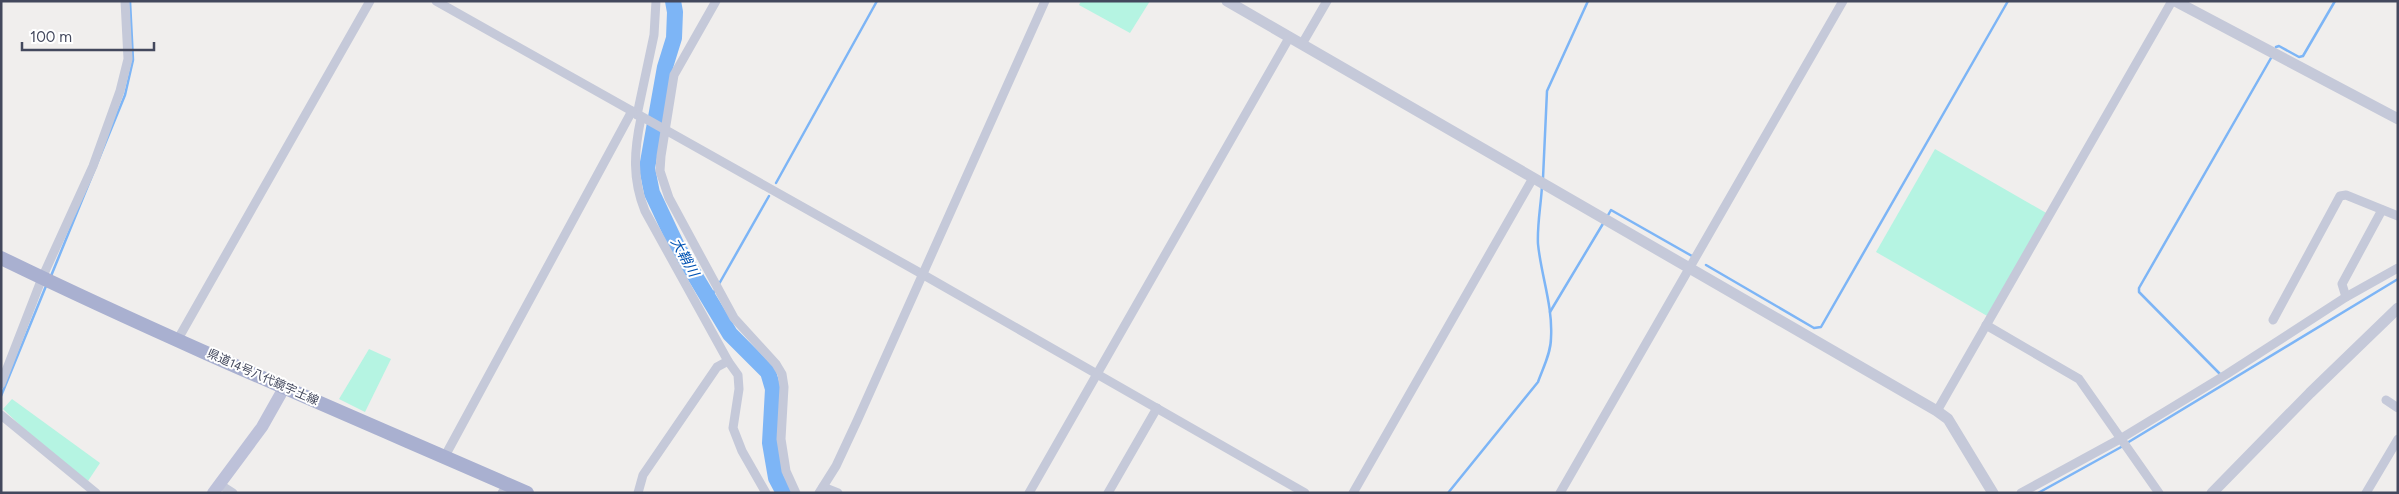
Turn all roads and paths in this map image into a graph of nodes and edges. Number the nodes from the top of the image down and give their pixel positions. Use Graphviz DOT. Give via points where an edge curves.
graph roads {
  1 [pos="125,1"];
  2 [pos="370,1"];
  3 [pos="436,1"];
  4 [pos="656,1"];
  5 [pos="716,1"];
  6 [pos="1044,1"];
  7 [pos="1227,1"];
  8 [pos="1327,1"];
  9 [pos="1843,1"];
  10 [pos="2174,1"];
  11 [pos="1289,38"];
  12 [pos="1302,44"];
  13 [pos="639,116"];
  14 [pos="2398,119"];
  15 [pos="664,129"];
  16 [pos="1535,178"];
  17 [pos="2382,210"];
  18 [pos="2398,216"];
  19 [pos="1,258"];
  20 [pos="1689,267"];
  21 [pos="2398,268"];
  22 [pos="922,274"];
  23 [pos="49,281"];
  24 [pos="2346,297"];
  25 [pos="2398,308"];
  26 [pos="2273,320"];
  27 [pos="1986,325"];
  28 [pos="178,339"];
  29 [pos="728,361"];
  30 [pos="1097,373"];
  31 [pos="1,384"];
  32 [pos="284,388"];
  33 [pos="2386,400"];
  34 [pos="1157,408"];
  35 [pos="2398,408"];
  36 [pos="1937,411"];
  37 [pos="1,415"];
  38 [pos="2398,439"];
  39 [pos="2120,440"];
  40 [pos="445,456"];
  41 [pos="216,488"];
  42 [pos="505,488"];
  43 [pos="821,490"];
  44 [pos="1031,492"];
  45 [pos="96,493"];
  46 [pos="233,493"];
  47 [pos="527,493"];
  48 [pos="638,493"];
  49 [pos="766,493"];
  50 [pos="796,493"];
  51 [pos="838,493"];
  52 [pos="1108,493"];
  53 [pos="1305,493"];
  54 [pos="1353,493"];
  55 [pos="1560,493"];
  56 [pos="1993,493"];
  57 [pos="2021,493"];
  58 [pos="2159,493"];
  59 [pos="2212,493"];
  60 [pos="2366,493"];
  1 -- 23 [label="street" via="128,58 120,91"];
  2 -- 28 [label="street"];
  3 -- 13 [label="street"];
  4 -- 13 [label="street" via="654,35"];
  5 -- 15 [label="street" via="674,75"];
  6 -- 22 [label="street"];
  7 -- 11 [label="street"];
  8 -- 12 [label="street"];
  9 -- 20 [label="street"];
  10 -- 14 [label="street"];
  10 -- 27 [label="street"];
  11 -- 12 [label="street"];
  11 -- 30 [label="street"];
  12 -- 16 [label="street"];
  13 -- 15 [label="street"];
  13 -- 29 [label="street" via="634,174 638,194"];
  13 -- 40 [label="street"];
  15 -- 22 [label="street"];
  15 -- 50 [label="street" via="660,171 664,187 742,329 782,374 781,439 786,470"];
  16 -- 20 [label="street"];
  16 -- 54 [label="street"];
  17 -- 18 [label="street"];
  17 -- 24 [label="street" via="2342,284"];
  17 -- 26 [label="street" via="2346,195 2340,196"];
  19 -- 23 [label="main road, 県道14号八代鏡宇土線"];
  20 -- 36 [label="street"];
  20 -- 55 [label="street"];
  21 -- 24 [label="street"];
  22 -- 30 [label="street"];
  22 -- 43 [label="street" via="858,422"];
  23 -- 28 [label="main road, 県道14号八代鏡宇土線"];
  23 -- 31 [label="street"];
  24 -- 39 [label="street"];
  25 -- 59 [label="street"];
  27 -- 36 [label="street"];
  27 -- 39 [label="street" via="2079,379"];
  28 -- 32 [label="main road, 県道14号八代鏡宇土線"];
  29 -- 48 [label="street" via="717,368 643,475"];
  29 -- 49 [label="street" via="740,382 733,428"];
  30 -- 34 [label="street"];
  30 -- 44 [label="street"];
  32 -- 40 [label="main road, 県道14号八代鏡宇土線"];
  32 -- 41 [label="main road" via="262,427"];
  33 -- 35 [label="street"];
  34 -- 52 [label="street"];
  34 -- 53 [label="street"];
  36 -- 56 [label="street" via="1948,419"];
  37 -- 45 [label="street"];
  38 -- 60 [label="street"];
  39 -- 57 [label="street"];
  39 -- 58 [label="street"];
  40 -- 42 [label="main road, 県道14号八代鏡宇土線"];
  41 -- 46 [label="street"];
  42 -- 47 [label="main road, 県道14号八代鏡宇土線"];
  43 -- 51 [label="street"];
}
